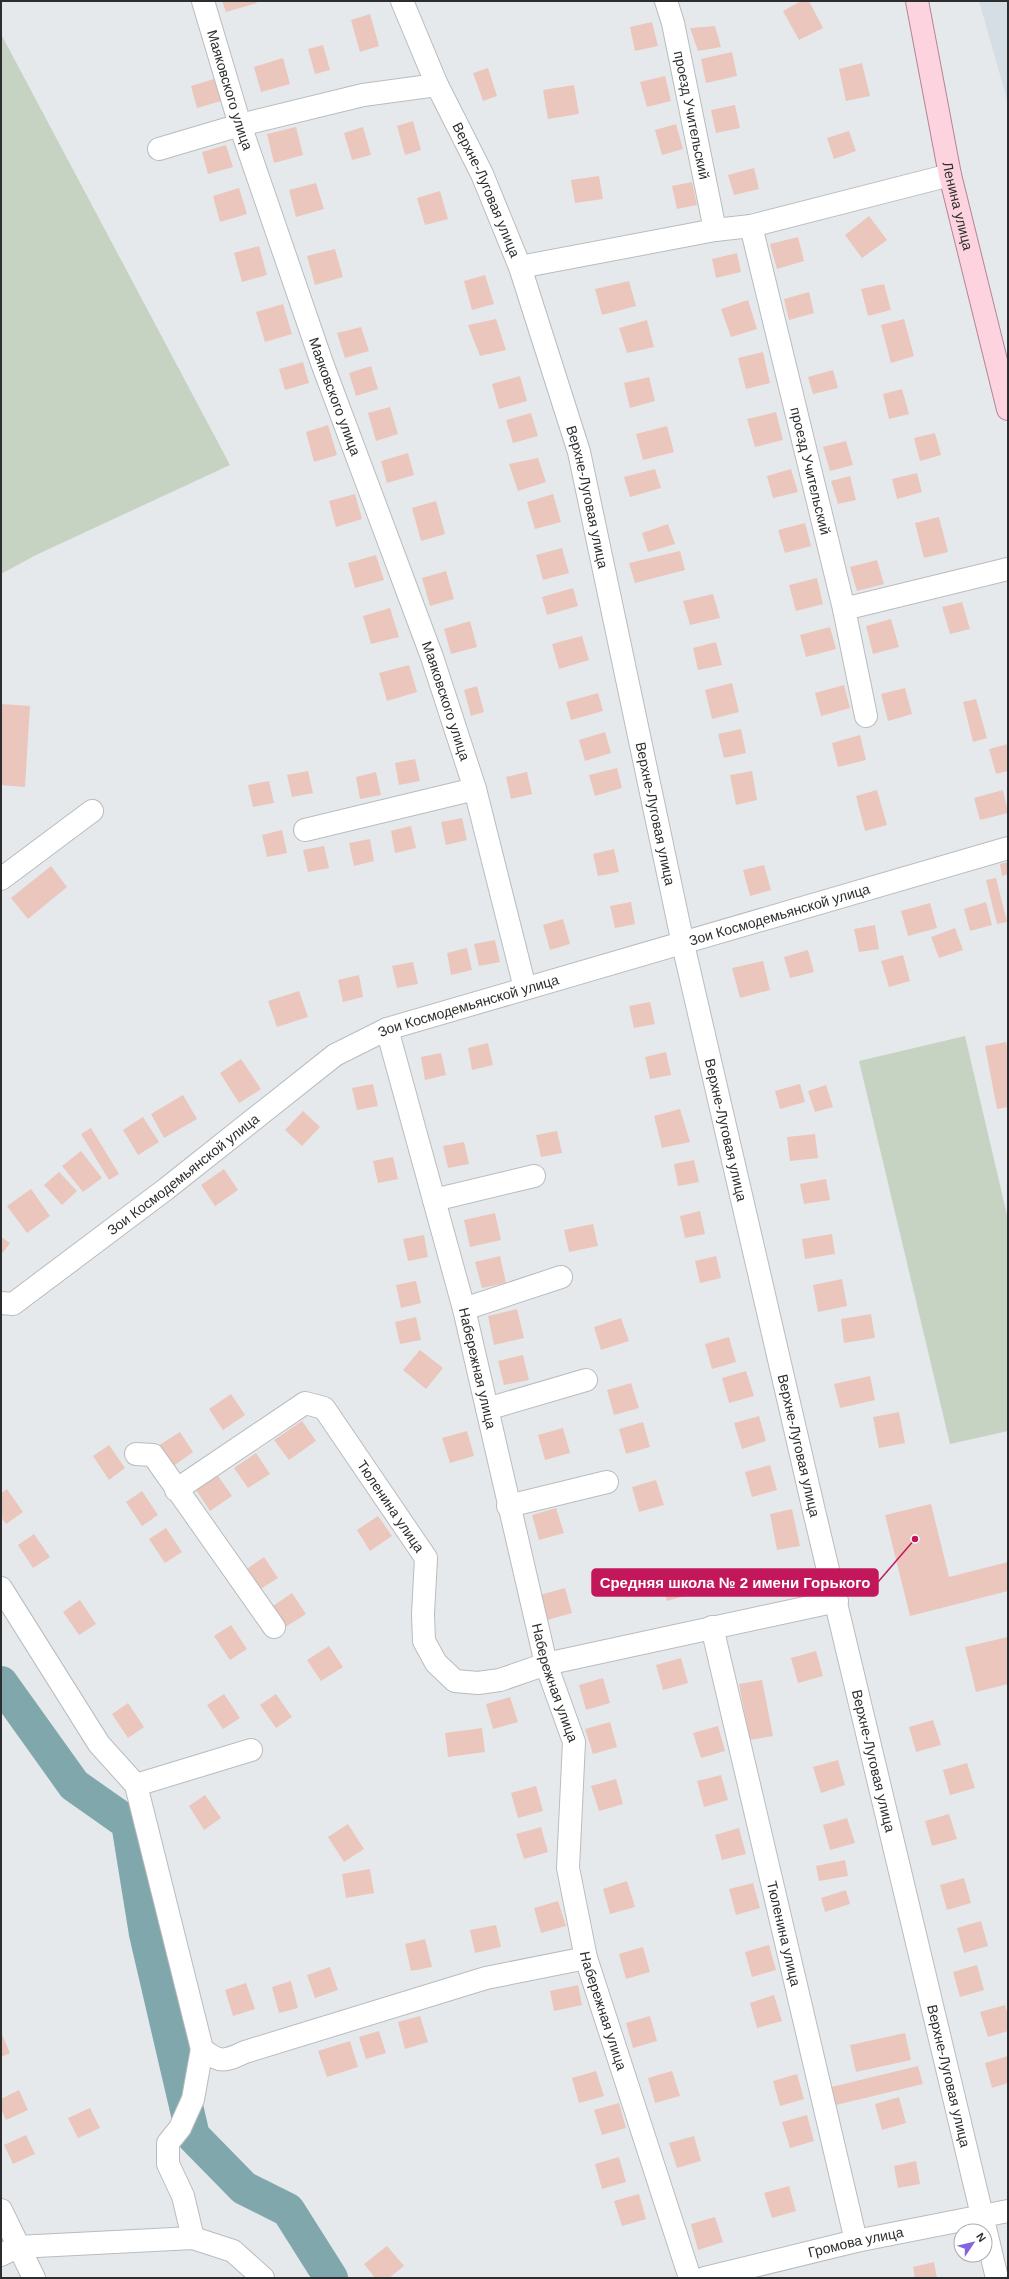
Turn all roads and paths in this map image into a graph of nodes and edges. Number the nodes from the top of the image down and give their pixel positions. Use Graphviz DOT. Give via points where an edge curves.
graph roads {
  1 [pos="203,1"];
  2 [pos="402,1"];
  3 [pos="666,1"];
  4 [pos="917,1"];
  5 [pos="437,84"];
  6 [pos="240,125"];
  7 [pos="159,149"];
  8 [pos="950,175"];
  9 [pos="751,226"];
  10 [pos="715,230"];
  11 [pos="520,267"];
  12 [pos="1008,409"];
  13 [pos="1008,570"];
  14 [pos="844,609"];
  15 [pos="866,716"];
  16 [pos="474,789"];
  17 [pos="92,811"];
  18 [pos="305,830"];
  19 [pos="1008,848"];
  20 [pos="1,879"];
  21 [pos="683,944"];
  22 [pos="525,988"];
  23 [pos="387,1029"];
  24 [pos="534,1176"];
  25 [pos="434,1200"];
  26 [pos="561,1277"];
  27 [pos="1,1303"];
  28 [pos="464,1309"];
  29 [pos="586,1380"];
  30 [pos="487,1409"];
  31 [pos="136,1454"];
  32 [pos="607,1482"];
  33 [pos="176,1490"];
  34 [pos="508,1506"];
  35 [pos="1,1588"];
  36 [pos="837,1601"];
  37 [pos="274,1627"];
  38 [pos="712,1627"];
  39 [pos="546,1664"];
  40 [pos="252,1750"];
  41 [pos="136,1785"];
  42 [pos="586,1958"];
  43 [pos="202,2049"];
  44 [pos="1,2210"];
  45 [pos="1008,2211"];
  46 [pos="982,2217"];
  47 [pos="193,2238"];
  48 [pos="856,2241"];
  49 [pos="9,2251"];
  50 [pos="34,2278"];
  51 [pos="263,2278"];
  52 [pos="690,2278"];
  53 [pos="705,2278"];
  54 [pos="997,2278"];
  1 -- 6 [label="street, Маяковского улица"];
  2 -- 5 [label="street, Верхне-Луговая улица"];
  3 -- 10 [label="street, проезд Учительский" via="673,22"];
  4 -- 8 [label="main road, Ленина улица"];
  5 -- 6 [label="street" via="363,95"];
  5 -- 11 [label="street, Верхне-Луговая улица" via="482,174"];
  6 -- 7 [label="street"];
  6 -- 16 [label="street, Маяковского улица" via="322,363 432,657"];
  8 -- 9 [label="street"];
  8 -- 12 [label="main road, Ленина улица"];
  9 -- 10 [label="street"];
  9 -- 14 [label="street, проезд Учительский"];
  10 -- 11 [label="street"];
  11 -- 21 [label="street, Верхне-Луговая улица" via="579,452"];
  13 -- 14 [label="street"];
  14 -- 15 [label="street, проезд Учительский"];
  16 -- 18 [label="street"];
  16 -- 22 [label="street, Маяковского улица"];
  17 -- 20 [label="street"];
  19 -- 21 [label="street, Зои Космодемьянской улица"];
  21 -- 22 [label="street, Зои Космодемьянской улица"];
  21 -- 36 [label="street, Верхне-Луговая улица"];
  22 -- 23 [label="street, Зои Космодемьянской улица"];
  23 -- 25 [label="street, Набережная улица"];
  23 -- 27 [label="street, Зои Космодемьянской улица" via="335,1055 166,1189 13,1304"];
  24 -- 25 [label="street"];
  25 -- 28 [label="street, Набережная улица"];
  26 -- 28 [label="street"];
  28 -- 30 [label="street, Набережная улица"];
  29 -- 30 [label="street"];
  30 -- 34 [label="street, Набережная улица"];
  31 -- 33 [label="street" via="153,1455"];
  32 -- 34 [label="street"];
  33 -- 37 [label="street"];
  33 -- 39 [label="street, Тюленина улица" via="305,1403 324,1408 426,1558 424,1641 436,1663 455,1680 478,1683 500,1680"];
  34 -- 39 [label="street, Набережная улица"];
  35 -- 41 [label="street" via="99,1744"];
  36 -- 38 [label="street, Тюленина улица"];
  36 -- 46 [label="street, Верхне-Луговая улица"];
  38 -- 39 [label="street, Тюленина улица"];
  38 -- 48 [label="street, Тюленина улица"];
  39 -- 42 [label="street, Набережная улица" via="574,1742 568,1868"];
  40 -- 41 [label="street"];
  41 -- 43 [label="street"];
  42 -- 43 [label="street" via="486,1978 245,2052 228,2060 214,2058"];
  42 -- 52 [label="street, Набережная улица"];
  43 -- 47 [label="street" via="193,2099 180,2128 168,2143 168,2164 183,2196"];
  44 -- 49 [label="street"];
  45 -- 46 [label="street, Громова улица"];
  46 -- 48 [label="street, Громова улица"];
  46 -- 54 [label="street, Верхне-Луговая улица"];
  47 -- 49 [label="street"];
  47 -- 51 [label="street" via="233,2251"];
  48 -- 53 [label="street, Громова улица"];
  49 -- 50 [label="street"];
}
